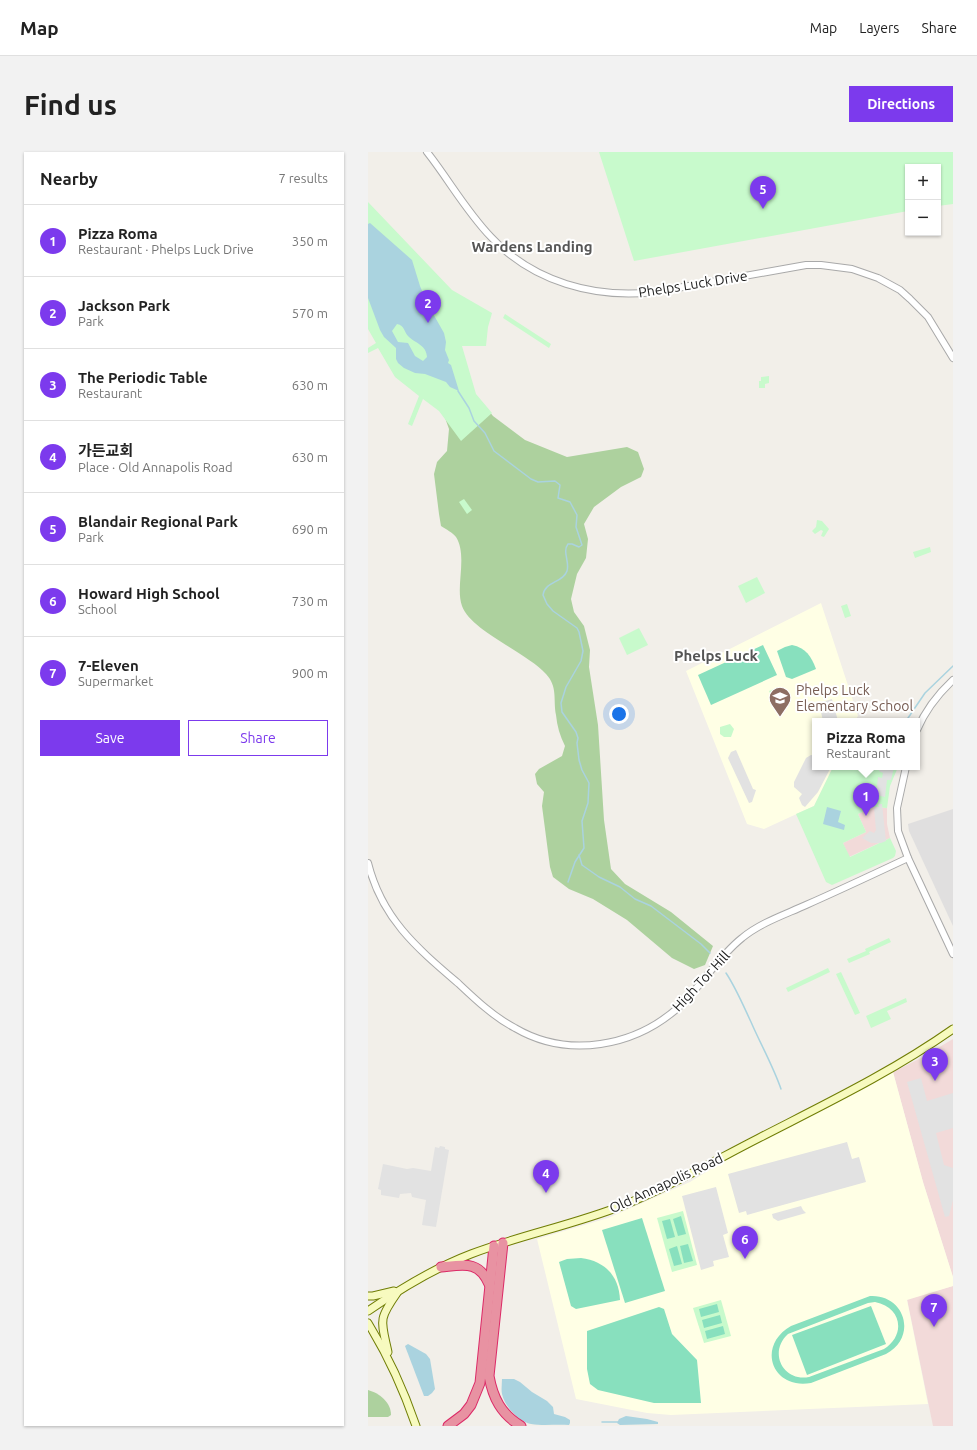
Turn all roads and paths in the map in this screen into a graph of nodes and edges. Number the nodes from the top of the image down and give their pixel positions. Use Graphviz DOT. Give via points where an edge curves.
graph roads {
  1 [pos="427,152"];
  2 [pos="953,358"];
  3 [pos="953,680"];
  4 [pos="920,724"];
  5 [pos="905,770"];
  6 [pos="908,858"];
  7 [pos="368,863"];
  8 [pos="953,954"];
  9 [pos="953,1029"];
  10 [pos="504,1243"];
  11 [pos="494,1246"];
  12 [pos="441,1267"];
  13 [pos="489,1284"];
  14 [pos="400,1290"];
  15 [pos="368,1296"];
  16 [pos="368,1311"];
  17 [pos="368,1323"];
  18 [pos="391,1362"];
  19 [pos="415,1422"];
  20 [pos="448,1426"];
  21 [pos="521,1426"];
  1 -- 2 [label="street, Phelps Luck Drive" via="491,238 513,257 551,279 608,294 636,294 806,265 852,269 878,278 900,290 928,317"];
  3 -- 4 [label="street" via="928,709"];
  5 -- 6 [label="street" via="896,816 898,831"];
  6 -- 7 [label="street, High Tor Hill" via="751,932 732,947 681,1005 667,1017 629,1038 590,1046 559,1044 541,1039 517,1029 494,1014 430,959 396,924 381,899"];
  6 -- 8 [label="street"];
  9 -- 10 [label="main road, Old Annapolis Road" via="875,1078 667,1185 586,1220"];
  10 -- 11 [label="main road, Old Annapolis Road"];
  10 -- 21 [label="highway" via="489,1376 492,1393 501,1409"];
  11 -- 12 [label="main road, Old Annapolis Road"];
  11 -- 13 [label="highway"];
  12 -- 13 [label="highway" via="476,1267 487,1278"];
  12 -- 14 [label="main road, Old Annapolis Road"];
  13 -- 20 [label="highway" via="480,1383 471,1405"];
  14 -- 15 [label="main road"];
  14 -- 16 [label="main road, Old Annapolis Road"];
  14 -- 18 [label="main road" via="386,1308 382,1318"];
  17 -- 18 [label="main road"];
  18 -- 19 [label="main road"];
}
